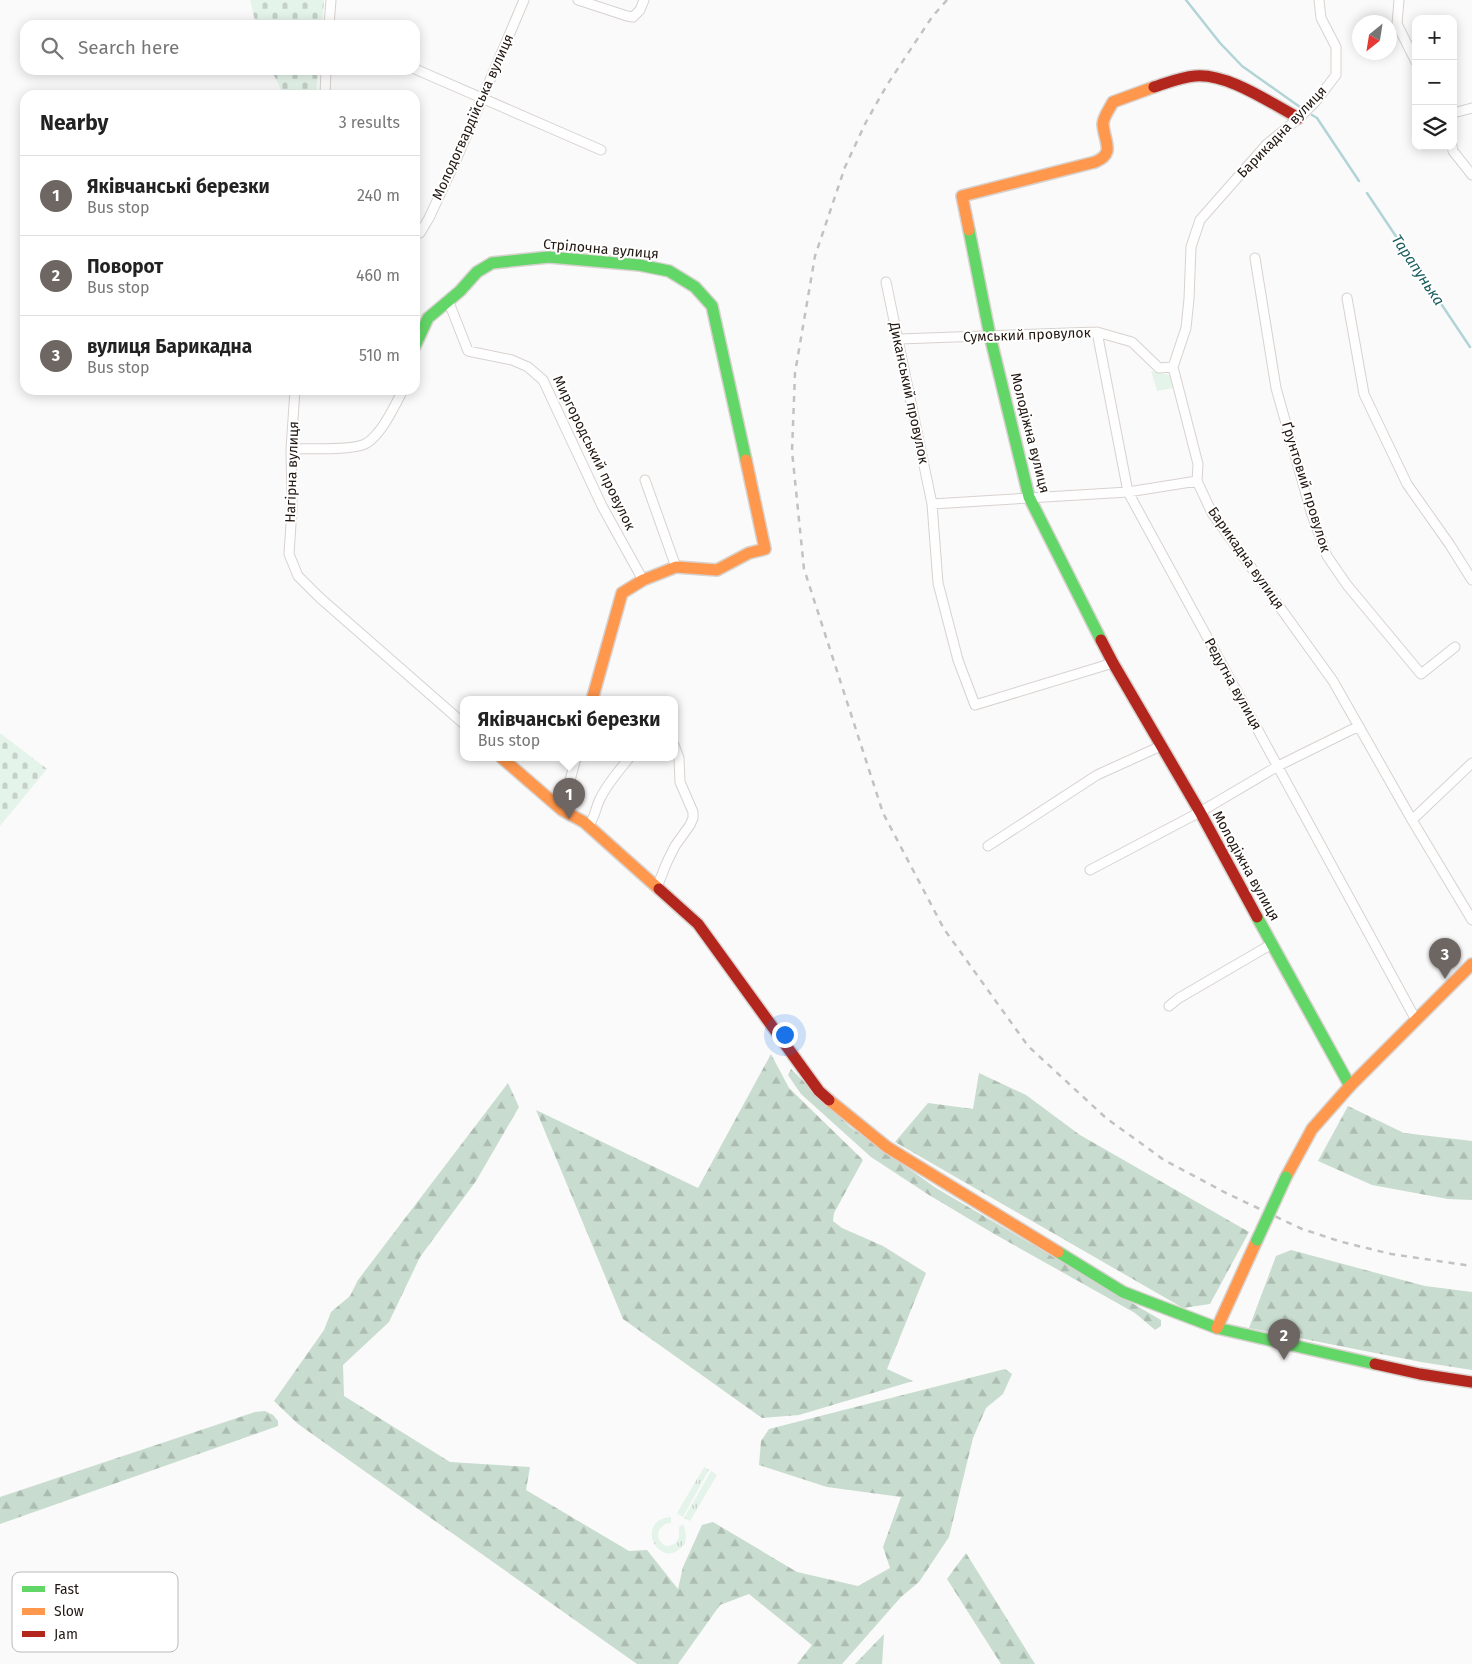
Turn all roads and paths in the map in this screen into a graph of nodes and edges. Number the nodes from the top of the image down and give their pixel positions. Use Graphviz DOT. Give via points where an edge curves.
graph roads {
  1 [pos="331,0"];
  2 [pos="524,0"];
  3 [pos="578,0"];
  4 [pos="644,0"];
  5 [pos="1319,0"];
  6 [pos="1399,0"];
  7 [pos="329,20"];
  8 [pos="1415,60"];
  9 [pos="420,71"];
  10 [pos="326,75"];
  11 [pos="325,90"];
  12 [pos="483,98"];
  13 [pos="1472,108"];
  14 [pos="1457,112"];
  15 [pos="1299,118"];
  16 [pos="600,150"];
  17 [pos="1453,150"];
  18 [pos="1472,175"];
  19 [pos="420,233"];
  20 [pos="1255,258"];
  21 [pos="886,282"];
  22 [pos="1347,298"];
  23 [pos="448,300"];
  24 [pos="1097,332"];
  25 [pos="420,335"];
  26 [pos="990,336"];
  27 [pos="899,339"];
  28 [pos="1173,368"];
  29 [pos="295,395"];
  30 [pos="400,395"];
  31 [pos="291,449"];
  32 [pos="645,480"];
  33 [pos="1197,481"];
  34 [pos="1128,492"];
  35 [pos="1029,497"];
  36 [pos="932,504"];
  37 [pos="676,567"];
  38 [pos="643,580"];
  39 [pos="1472,580"];
  40 [pos="1455,647"];
  41 [pos="1113,663"];
  42 [pos="593,696"];
  43 [pos="460,720"];
  44 [pos="1359,726"];
  45 [pos="1161,746"];
  46 [pos="678,755"];
  47 [pos="505,761"];
  48 [pos="575,761"];
  49 [pos="627,761"];
  50 [pos="1472,763"];
  51 [pos="1278,766"];
  52 [pos="562,810"];
  53 [pos="1200,812"];
  54 [pos="1412,820"];
  55 [pos="588,826"];
  56 [pos="988,846"];
  57 [pos="1090,870"];
  58 [pos="658,887"];
  59 [pos="1472,920"];
  60 [pos="1272,944"];
  61 [pos="1472,964"];
  62 [pos="1169,1006"];
  63 [pos="1416,1020"];
  64 [pos="1350,1086"];
  65 [pos="1217,1328"];
  66 [pos="1472,1382"];
  1 -- 7 [label="street"];
  2 -- 12 [label="street, Молодогвардійська вулиця"];
  3 -- 4 [label="street" via="633,17"];
  5 -- 15 [label="street, Барикадна вулиця" via="1321,18 1336,47 1336,75"];
  6 -- 8 [label="street" via="1397,24"];
  9 -- 12 [label="street"];
  10 -- 11 [label="street"];
  12 -- 16 [label="street"];
  12 -- 19 [label="street, Молодогвардійська вулиця"];
  13 -- 14 [label="street"];
  15 -- 26 [label="street, Молодіжна вулиця" via="1225,79 1196,76 1169,82 1113,102 1103,122 1108,150 1104,158 962,196"];
  15 -- 28 [label="street, Барикадна вулиця" via="1267,144 1200,220 1191,247 1186,328"];
  17 -- 18 [label="street"];
  20 -- 40 [label="street, Ґрунтовий провулок" via="1276,388 1311,512 1327,556 1420,674"];
  21 -- 27 [label="street, Диканський провулок"];
  22 -- 39 [label="street" via="1364,394 1407,484"];
  23 -- 25 [label="street, Стрілочна вулиця" via="428,318"];
  23 -- 37 [label="street, Стрілочна вулиця" via="477,272 492,263 549,256 668,271 695,287 706,298 712,306 765,549 749,553 717,570"];
  23 -- 38 [label="street, Миргородський провулок" via="468,352 512,360 528,367 543,380 602,506"];
  24 -- 26 [label="street, Сумський провулок"];
  24 -- 28 [label="street, Сумський провулок" via="1132,342 1159,368"];
  24 -- 34 [label="street, Редутна вулиця"];
  26 -- 27 [label="street, Сумський провулок"];
  26 -- 35 [label="street, Молодіжна вулиця"];
  27 -- 36 [label="street, Диканський провулок"];
  28 -- 33 [label="street, Барикадна вулиця" via="1198,464"];
  29 -- 31 [label="street, Нагірна вулиця"];
  30 -- 31 [label="street" via="382,427 366,443 348,447"];
  31 -- 43 [label="street, Нагірна вулиця" via="289,554 298,576"];
  32 -- 37 [label="street"];
  33 -- 34 [label="street"];
  33 -- 44 [label="street, Барикадна вулиця" via="1212,513 1333,681"];
  34 -- 35 [label="street"];
  34 -- 51 [label="street, Редутна вулиця"];
  35 -- 36 [label="street"];
  35 -- 41 [label="street, Молодіжна вулиця"];
  36 -- 41 [label="street" via="938,583 958,660 975,705"];
  37 -- 38 [label="street"];
  38 -- 42 [label="street" via="622,593"];
  41 -- 45 [label="street, Молодіжна вулиця"];
  44 -- 51 [label="street"];
  44 -- 54 [label="street, Барикадна вулиця"];
  45 -- 53 [label="street, Молодіжна вулиця"];
  45 -- 56 [label="street" via="1097,776"];
  46 -- 58 [label="street" via="680,782 693,818 675,846"];
  47 -- 52 [label="street"];
  48 -- 52 [label="street"];
  49 -- 55 [label="street" via="600,800"];
  50 -- 54 [label="street"];
  51 -- 53 [label="street"];
  51 -- 63 [label="street, Редутна вулиця"];
  52 -- 55 [label="street"];
  53 -- 57 [label="street"];
  53 -- 60 [label="street, Молодіжна вулиця"];
  54 -- 59 [label="street, Барикадна вулиця"];
  55 -- 58 [label="street"];
  58 -- 65 [label="street" via="698,924 819,1091 887,1148 1122,1292"];
  60 -- 62 [label="street"];
  60 -- 64 [label="street, Молодіжна вулиця"];
  61 -- 63 [label="street"];
  63 -- 64 [label="street"];
  64 -- 65 [label="street, bridge" via="1312,1129 1286,1177"];
  65 -- 66 [label="street" via="1420,1374"];
}
